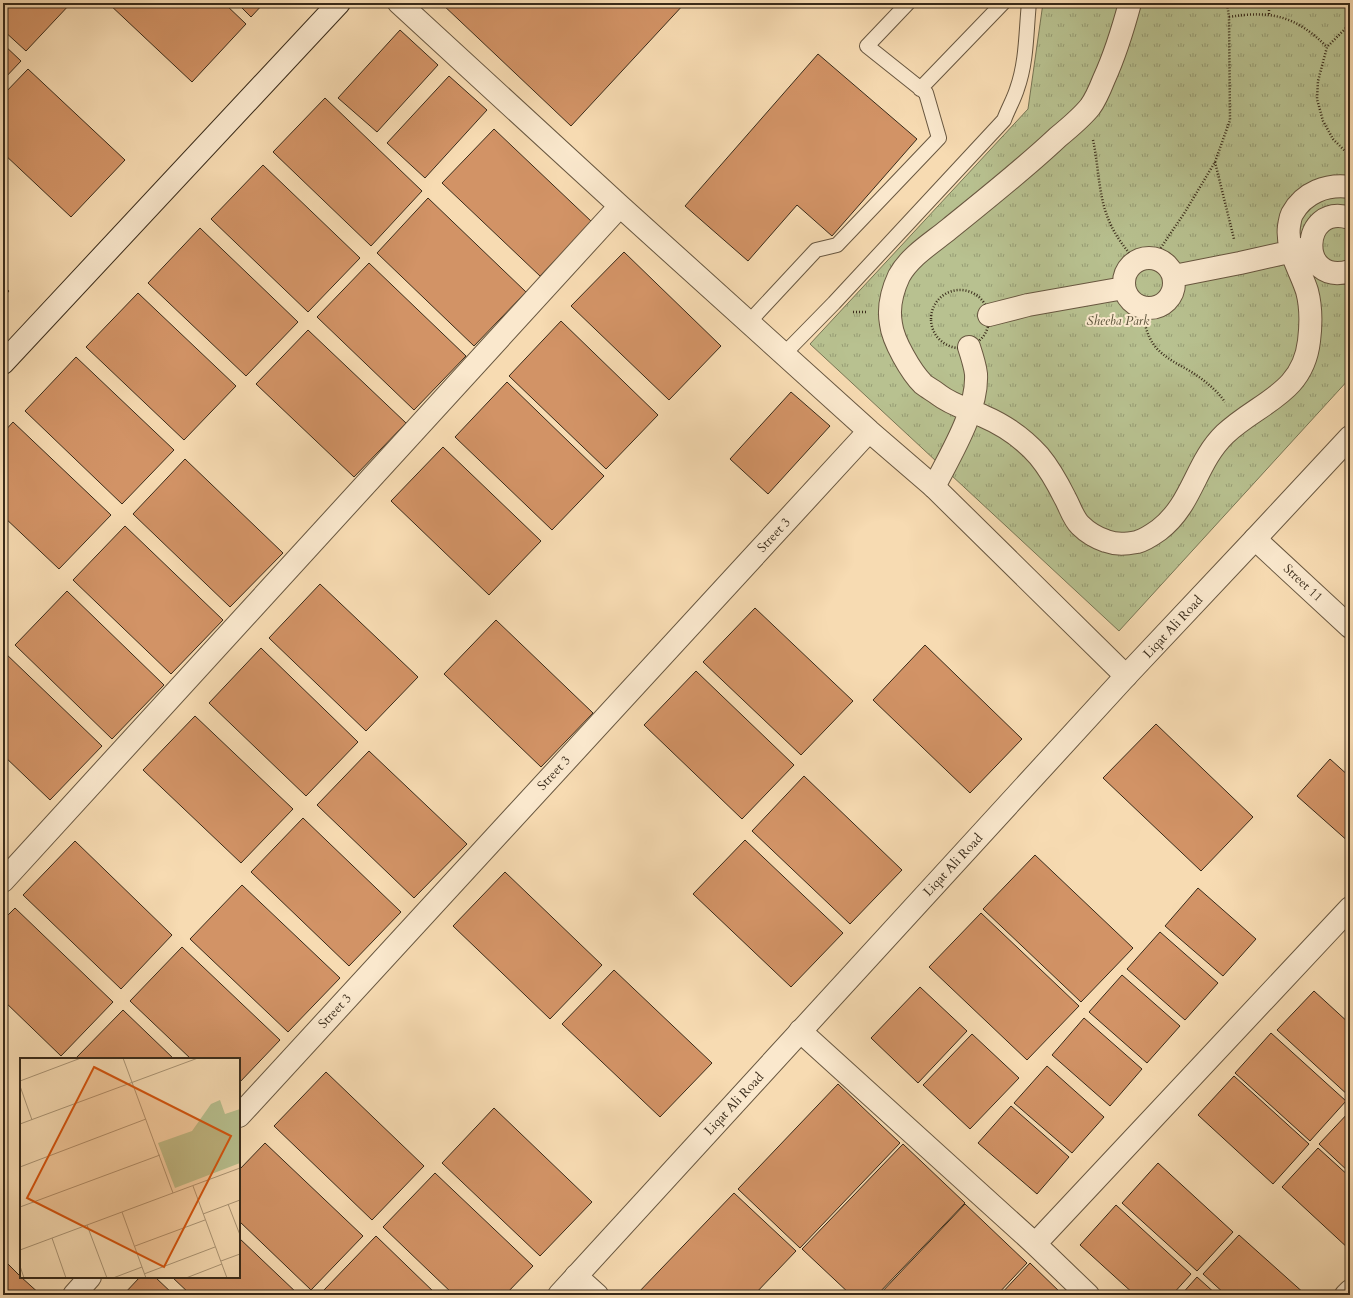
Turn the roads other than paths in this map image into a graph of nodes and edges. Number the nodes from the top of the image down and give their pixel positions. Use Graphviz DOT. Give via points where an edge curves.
graph roads {
  1 [pos="339,3"];
  2 [pos="399,3"];
  3 [pos="908,3"];
  4 [pos="1003,3"];
  5 [pos="1029,3"];
  6 [pos="1130,3"];
  7 [pos="920,89"];
  8 [pos="1350,187"];
  9 [pos="620,206"];
  10 [pos="1350,218"];
  11 [pos="1301,250"];
  12 [pos="1350,271"];
  13 [pos="1174,276"];
  14 [pos="1124,288"];
  15 [pos="989,315"];
  16 [pos="749,322"];
  17 [pos="969,347"];
  18 [pos="784,354"];
  19 [pos="3,363"];
  20 [pos="970,411"];
  21 [pos="870,430"];
  22 [pos="1350,437"];
  23 [pos="934,487"];
  24 [pos="1256,539"];
  25 [pos="1350,627"];
  26 [pos="1126,676"];
  27 [pos="3,881"];
  28 [pos="1350,908"];
  29 [pos="800,1031"];
  30 [pos="240,1115"];
  31 [pos="1035,1244"];
  32 [pos="576,1276"];
  33 [pos="89,1278"];
  34 [pos="1350,1291"];
  35 [pos="74,1295"];
  36 [pos="558,1295"];
  37 [pos="597,1295"];
  38 [pos="1088,1295"];
  39 [pos="1346,1295"];
  1 -- 19 [label="street"];
  2 -- 9 [label="street"];
  3 -- 7 [label="lane" via="866,46"];
  4 -- 7 [label="lane"];
  5 -- 18 [label="lane" via="1022,71 1004,120"];
  6 -- 20 [label="street" via="1112,62 1089,108 1029,165 919,253 900,274 891,297 891,325 902,356 922,383 946,400"];
  7 -- 16 [label="lane" via="926,93 939,138 837,245 816,250"];
  8 -- 11 [label="street" via="1324,187 1300,203 1290,216 1288,235"];
  9 -- 16 [label="street"];
  9 -- 27 [label="street"];
  10 -- 11 [label="street" via="1340,216 1322,222"];
  11 -- 12 [label="street" via="1313,256 1325,270 1334,273"];
  11 -- 13 [label="street"];
  11 -- 20 [label="street" via="1310,313 1310,341 1300,372 1277,397 1224,435 1205,459 1179,511 1153,535 1141,541 1119,544 1108,542 1081,527 1040,457 1008,430"];
  13 -- 14 [label="street" via="1166,264 1145,260 1128,269 1124,278"];
  13 -- 14 [label="street" via="1174,292 1170,299 1157,308 1148,309 1133,303"];
  14 -- 15 [label="street" via="1028,305"];
  16 -- 18 [label="street"];
  17 -- 20 [label="street" via="976,374"];
  18 -- 21 [label="street"];
  20 -- 23 [label="street"];
  21 -- 23 [label="street"];
  21 -- 30 [label="street, Street 3"];
  22 -- 24 [label="street, Liqat Ali Road"];
  23 -- 26 [label="street"];
  24 -- 25 [label="street, Street 11"];
  24 -- 26 [label="street, Liqat Ali Road"];
  26 -- 29 [label="street, Liqat Ali Road"];
  28 -- 31 [label="street"];
  29 -- 31 [label="street"];
  29 -- 32 [label="street, Liqat Ali Road"];
  31 -- 38 [label="street"];
  32 -- 36 [label="street, Liqat Ali Road"];
  32 -- 37 [label="street"];
  33 -- 35 [label="street"];
  34 -- 39 [label="street"];
}
